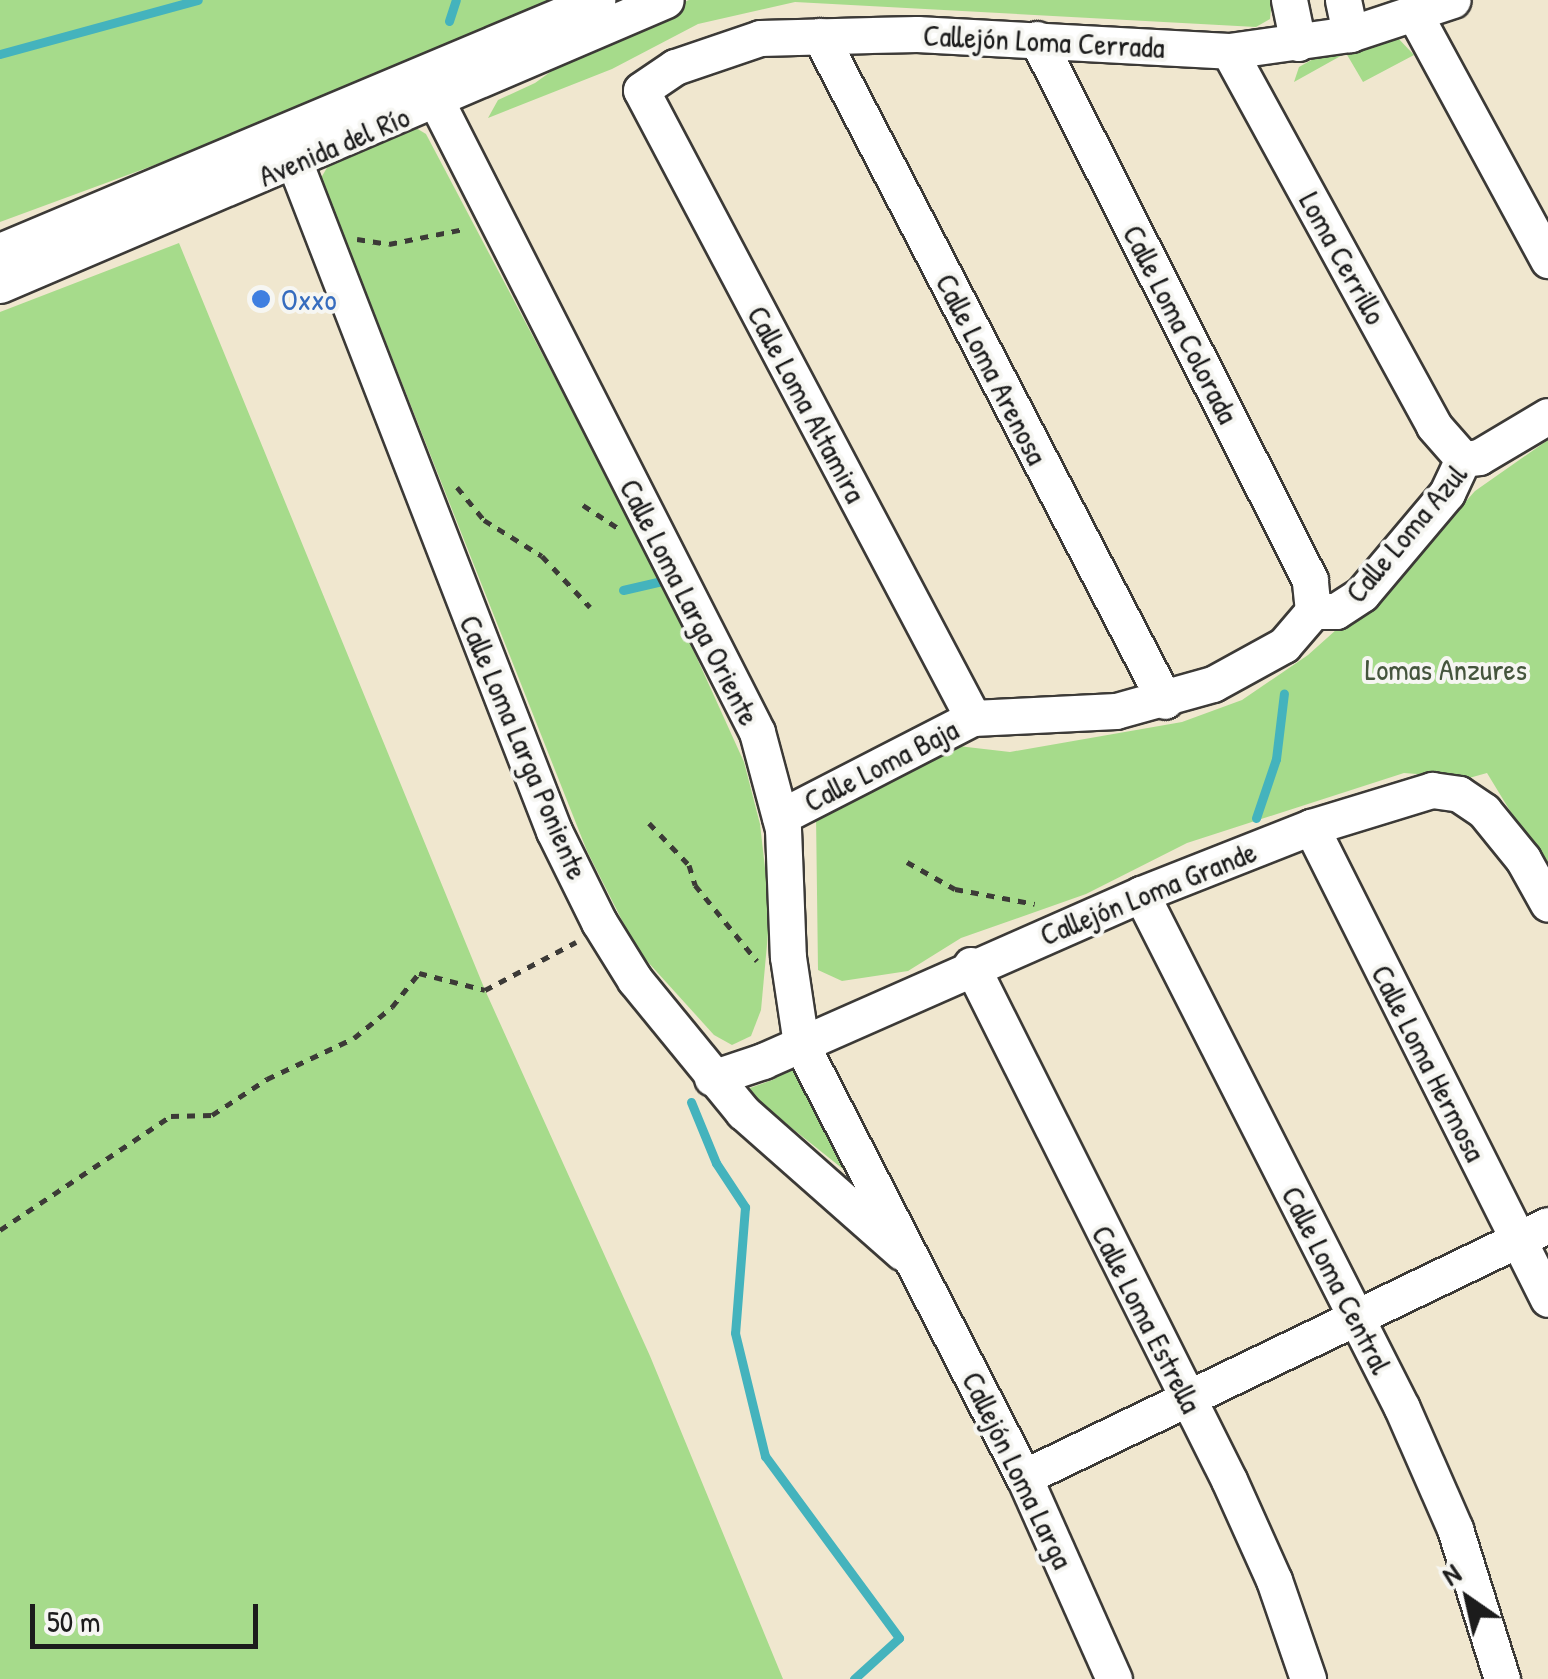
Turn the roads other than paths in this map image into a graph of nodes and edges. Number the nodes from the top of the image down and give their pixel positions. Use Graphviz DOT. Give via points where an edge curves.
graph roads {
  1 [pos="597,0"];
  2 [pos="666,0"];
  3 [pos="1288,0"];
  4 [pos="1453,0"];
  5 [pos="1415,15"];
  6 [pos="1346,17"];
  7 [pos="820,36"];
  8 [pos="1037,39"];
  9 [pos="1298,43"];
  10 [pos="1229,51"];
  11 [pos="429,89"];
  12 [pos="641,90"];
  13 [pos="290,149"];
  14 [pos="0,251"];
  15 [pos="1548,260"];
  16 [pos="0,285"];
  17 [pos="1548,416"];
  18 [pos="1463,459"];
  19 [pos="1313,611"];
  20 [pos="1164,701"];
  21 [pos="972,718"];
  22 [pos="780,817"];
  23 [pos="1311,826"];
  24 [pos="1141,894"];
  25 [pos="1548,904"];
  26 [pos="971,966"];
  27 [pos="801,1044"];
  28 [pos="712,1078"];
  29 [pos="1533,1232"];
  30 [pos="914,1264"];
  31 [pos="1548,1299"];
  32 [pos="1357,1318"];
  33 [pos="1187,1398"];
  34 [pos="1024,1476"];
  35 [pos="1114,1679"];
  36 [pos="1308,1679"];
  37 [pos="1502,1679"];
  1 -- 11 [label="street, Avenida del Río"];
  2 -- 11 [label="street, Avenida del Río"];
  3 -- 9 [label="street"];
  4 -- 5 [label="street, Callejón Loma Cerrada"];
  5 -- 6 [label="street, Callejón Loma Cerrada"];
  5 -- 15 [label="street"];
  6 -- 9 [label="street, Callejón Loma Cerrada"];
  7 -- 8 [label="street, Callejón Loma Cerrada"];
  7 -- 12 [label="street, Callejón Loma Cerrada" via="718,48"];
  7 -- 20 [label="street, Calle Loma Arenosa"];
  8 -- 10 [label="street, Callejón Loma Cerrada"];
  8 -- 19 [label="street, Calle Loma Colorada" via="1310,580"];
  9 -- 10 [label="street, Callejón Loma Cerrada"];
  10 -- 18 [label="street, Loma Cerrillo" via="1434,426"];
  11 -- 13 [label="street, Avenida del Río"];
  11 -- 22 [label="street, Calle Loma Larga Oriente" via="723,655 757,732"];
  12 -- 21 [label="street, Calle Loma Altamira"];
  13 -- 14 [label="street, Avenida del Río"];
  13 -- 16 [label="street, Avenida del Río"];
  13 -- 28 [label="street, Calle Loma Larga Poniente" via="547,812 611,942"];
  17 -- 18 [label="street, Calle Loma Azul" via="1479,457"];
  18 -- 19 [label="street, Calle Loma Azul" via="1447,492 1362,594 1336,611"];
  19 -- 20 [label="street, Calle Loma Baja" via="1297,634 1258,664"];
  20 -- 21 [label="street, Calle Loma Baja" via="1116,711"];
  21 -- 22 [label="street, Calle Loma Baja"];
  22 -- 27 [label="street, Calle Loma Larga Oriente"];
  23 -- 24 [label="street, Callejón Loma Grande"];
  23 -- 25 [label="street, Callejón Loma Grande" via="1432,790 1459,794 1504,830"];
  23 -- 29 [label="street, Calle Loma Hermosa"];
  24 -- 26 [label="street, Callejón Loma Grande"];
  24 -- 32 [label="street, Calle Loma Central"];
  26 -- 27 [label="street, Callejón Loma Grande"];
  26 -- 33 [label="street, Calle Loma Estrella"];
  27 -- 28 [label="street, Callejón Loma Grande"];
  27 -- 30 [label="street, Calle Loma Larga Oriente"];
  28 -- 30 [label="street, Calle Loma Larga Poniente"];
  29 -- 31 [label="street, Calle Loma Hermosa"];
  29 -- 32 [label="street"];
  30 -- 34 [label="street, Callejón Loma Larga"];
  32 -- 33 [label="street"];
  32 -- 37 [label="street, Calle Loma Central" via="1455,1528"];
  33 -- 34 [label="street"];
  33 -- 36 [label="street, Calle Loma Estrella" via="1274,1580"];
  34 -- 35 [label="street, Callejón Loma Larga"];
}
